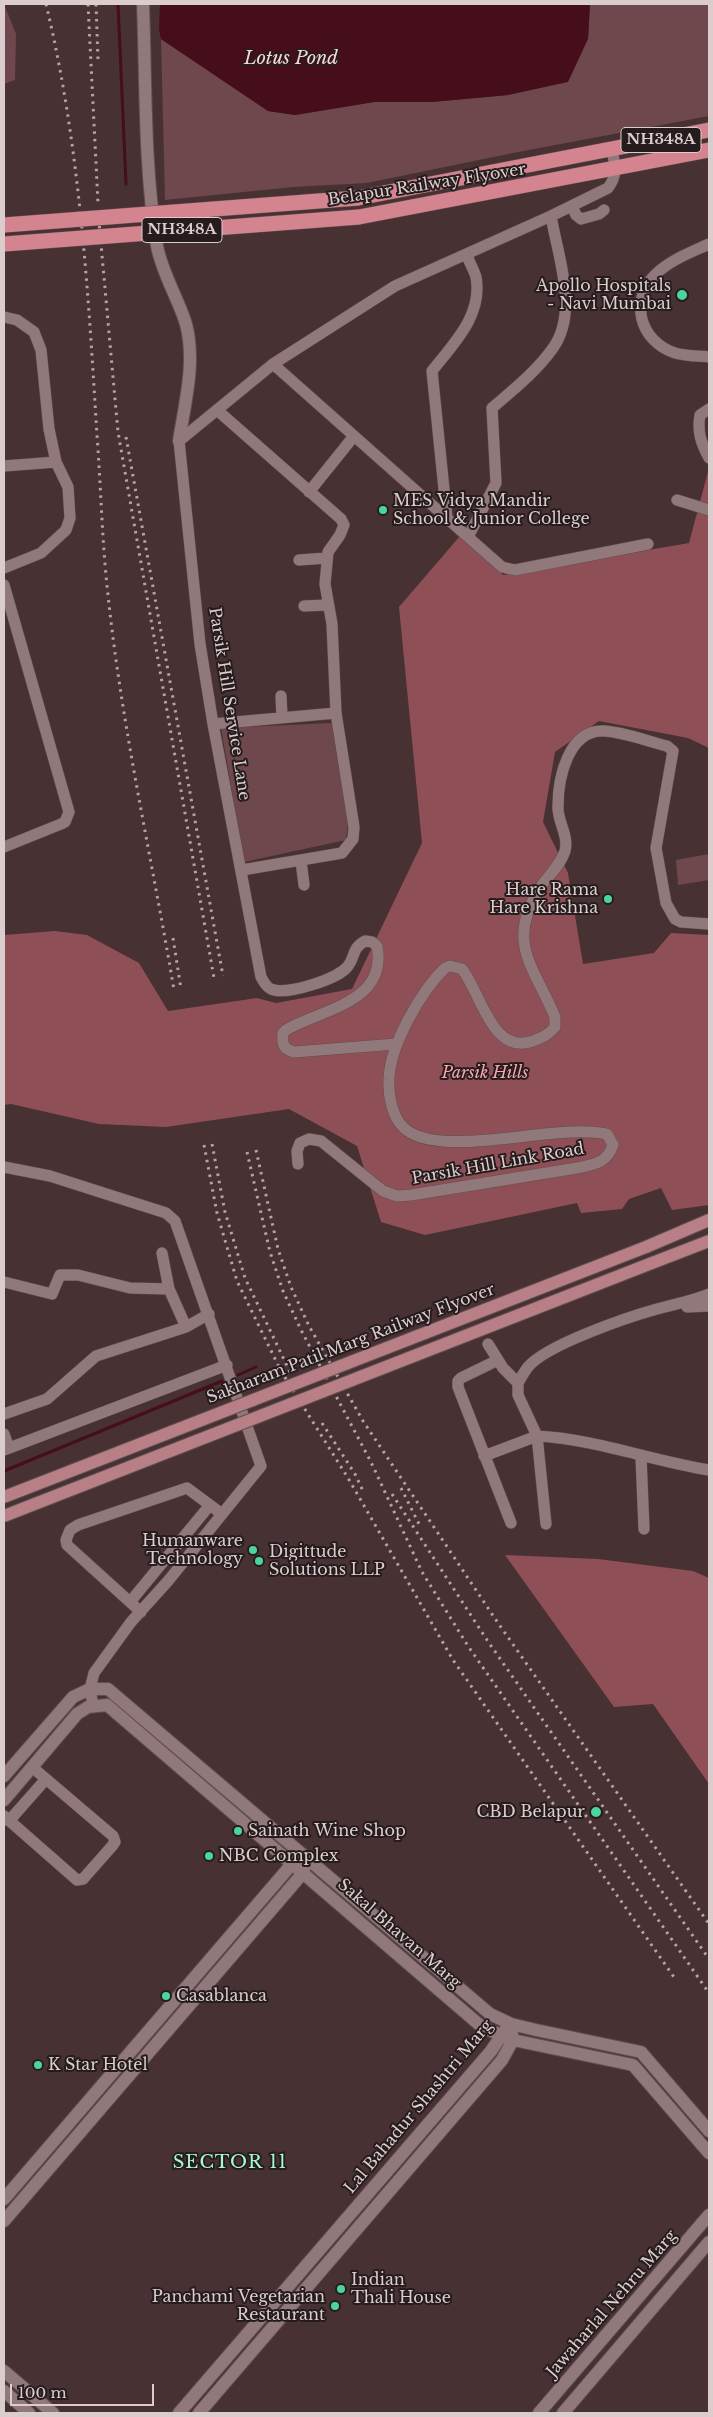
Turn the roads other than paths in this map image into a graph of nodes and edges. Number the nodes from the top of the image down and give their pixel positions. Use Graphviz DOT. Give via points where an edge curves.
graph roads {
  1 [pos="143,4"];
  2 [pos="709,130"];
  3 [pos="612,150"];
  4 [pos="709,150"];
  5 [pos="616,169"];
  6 [pos="572,206"];
  7 [pos="604,210"];
  8 [pos="551,216"];
  9 [pos="4,225"];
  10 [pos="4,244"];
  11 [pos="709,244"];
  12 [pos="466,255"];
  13 [pos="4,317"];
  14 [pos="709,357"];
  15 [pos="273,364"];
  16 [pos="709,409"];
  17 [pos="217,410"];
  18 [pos="354,436"];
  19 [pos="179,440"];
  20 [pos="709,458"];
  21 [pos="56,462"];
  22 [pos="4,466"];
  23 [pos="309,492"];
  24 [pos="677,500"];
  25 [pos="709,510"];
  26 [pos="447,519"];
  27 [pos="468,537"];
  28 [pos="648,544"];
  29 [pos="327,558"];
  30 [pos="299,560"];
  31 [pos="4,568"];
  32 [pos="4,585"];
  33 [pos="327,605"];
  34 [pos="304,606"];
  35 [pos="281,696"];
  36 [pos="336,713"];
  37 [pos="282,717"];
  38 [pos="213,724"];
  39 [pos="4,847"];
  40 [pos="301,861"];
  41 [pos="242,870"];
  42 [pos="304,885"];
  43 [pos="709,924"];
  44 [pos="396,1044"];
  45 [pos="298,1164"];
  46 [pos="4,1167"];
  47 [pos="709,1220"];
  48 [pos="709,1240"];
  49 [pos="162,1253"];
  50 [pos="4,1282"];
  51 [pos="169,1288"];
  52 [pos="709,1294"];
  53 [pos="709,1306"];
  54 [pos="658,1309"];
  55 [pos="209,1314"];
  56 [pos="186,1327"];
  57 [pos="488,1344"];
  58 [pos="498,1360"];
  59 [pos="227,1365"];
  60 [pos="518,1384"];
  61 [pos="4,1414"];
  62 [pos="4,1434"];
  63 [pos="537,1436"];
  64 [pos="6,1449"];
  65 [pos="484,1456"];
  66 [pos="642,1456"];
  67 [pos="709,1470"];
  68 [pos="4,1497"];
  69 [pos="210,1505"];
  70 [pos="222,1514"];
  71 [pos="4,1516"];
  72 [pos="511,1523"];
  73 [pos="546,1524"];
  74 [pos="644,1529"];
  75 [pos="130,1602"];
  76 [pos="140,1612"];
  77 [pos="90,1689"];
  78 [pos="93,1706"];
  79 [pos="32,1767"];
  80 [pos="4,1776"];
  81 [pos="46,1779"];
  82 [pos="4,1800"];
  83 [pos="6,1819"];
  84 [pos="307,1858"];
  85 [pos="292,1864"];
  86 [pos="303,1873"];
  87 [pos="190,1983"];
  88 [pos="200,1992"];
  89 [pos="511,2024"];
  90 [pos="499,2035"];
  91 [pos="513,2040"];
  92 [pos="709,2131"];
  93 [pos="709,2153"];
  94 [pos="4,2199"];
  95 [pos="709,2215"];
  96 [pos="4,2221"];
  97 [pos="709,2242"];
  98 [pos="4,2371"];
  99 [pos="4,2391"];
  100 [pos="30,2413"];
  101 [pos="53,2413"];
  102 [pos="179,2413"];
  103 [pos="199,2413"];
  104 [pos="540,2413"];
  105 [pos="563,2413"];
  1 -- 19 [label="street" via="150,182 158,248 190,343 191,361"];
  2 -- 3 [label="highway, NH348A"];
  3 -- 5 [label="street"];
  3 -- 9 [label="highway, Belapur Railway Flyover / NH348A, bridge" via="358,198"];
  4 -- 5 [label="highway, NH348A"];
  5 -- 6 [label="street" via="608,188"];
  5 -- 10 [label="highway, Belapur Railway Flyover / NH348A, bridge" via="360,217"];
  6 -- 7 [label="street" via="581,219"];
  6 -- 8 [label="street"];
  8 -- 12 [label="street"];
  8 -- 27 [label="street" via="565,291 565,313 560,333 554,347 535,370 492,408 496,483"];
  11 -- 14 [label="street" via="657,272 643,288 640,308 644,329 655,342 675,353"];
  12 -- 15 [label="street" via="396,286"];
  12 -- 26 [label="street" via="476,277 472,316 432,371"];
  13 -- 21 [label="street" via="17,320 34,332 41,350 49,429"];
  15 -- 17 [label="street"];
  15 -- 18 [label="street"];
  16 -- 20 [label="street" via="700,416 698,429"];
  17 -- 19 [label="street"];
  17 -- 23 [label="street"];
  18 -- 23 [label="street"];
  18 -- 26 [label="street"];
  19 -- 38 [label="street, Parsik Hill Service Lane" via="199,634"];
  21 -- 22 [label="street"];
  21 -- 31 [label="street" via="68,487 70,518 66,530 41,553"];
  23 -- 29 [label="street" via="344,524"];
  24 -- 25 [label="street"];
  26 -- 27 [label="street"];
  27 -- 28 [label="street" via="502,567 510,570"];
  29 -- 30 [label="street"];
  29 -- 33 [label="street"];
  32 -- 39 [label="street" via="69,812 65,822"];
  33 -- 34 [label="street"];
  33 -- 36 [label="street" via="332,624"];
  35 -- 37 [label="street"];
  36 -- 37 [label="street"];
  36 -- 40 [label="street" via="354,827 353,839 342,853"];
  37 -- 38 [label="street"];
  38 -- 41 [label="street, Parsik Hill Service Lane"];
  40 -- 41 [label="street"];
  40 -- 42 [label="street"];
  41 -- 44 [label="street, Parsik Hill Service Lane" via="261,971 266,985 273,990 282,991 331,980 349,966 359,945 365,941 377,946 378,962 374,975 361,994 286,1030 282,1043 285,1048 294,1052"];
  43 -- 44 [label="street, Parsik Hill Link Road" via="675,919 666,903 656,848 673,751 667,746 604,731 592,732 571,748 565,759 558,807 566,848 561,861 528,907 522,931 523,946 555,1018 555,1027 548,1036 524,1044 507,1040 494,1027 465,974 450,966 435,980"];
  44 -- 45 [label="street, Parsik Hill Link Road" via="388,1076 388,1091 396,1118 405,1129 421,1137 438,1140 476,1141 550,1132 596,1131 607,1134 612,1145 609,1155 602,1162 577,1168 396,1196 383,1191 321,1141 310,1139 300,1143"];
  46 -- 55 [label="street" via="50,1176 166,1213 175,1220"];
  47 -- 68 [label="main road, Sakharam Patil Marg Railway Flyover, bridge"];
  48 -- 71 [label="main road, Sakharam Patil Marg Railway Flyover, bridge"];
  49 -- 51 [label="street"];
  50 -- 51 [label="street" via="52,1294 60,1275 78,1275 130,1288"];
  51 -- 56 [label="street"];
  52 -- 54 [label="street"];
  53 -- 54 [label="street"];
  54 -- 60 [label="street" via="581,1336 546,1353 528,1366"];
  55 -- 56 [label="street"];
  55 -- 59 [label="street"];
  56 -- 61 [label="street" via="96,1356 47,1399"];
  57 -- 58 [label="street"];
  58 -- 60 [label="street"];
  58 -- 65 [label="street" via="458,1381"];
  59 -- 64 [label="street"];
  59 -- 70 [label="street" via="261,1466"];
  60 -- 63 [label="street" via="518,1395"];
  62 -- 64 [label="street"];
  63 -- 65 [label="street"];
  63 -- 66 [label="street" via="564,1437"];
  63 -- 73 [label="street"];
  65 -- 72 [label="street"];
  66 -- 67 [label="street"];
  66 -- 74 [label="street"];
  69 -- 70 [label="street"];
  69 -- 75 [label="street"];
  69 -- 75 [label="street" via="183,1488 70,1530 67,1546"];
  70 -- 76 [label="street"];
  75 -- 76 [label="street"];
  76 -- 77 [label="street" via="94,1673"];
  77 -- 78 [label="street"];
  77 -- 80 [label="street" via="66,1704"];
  77 -- 84 [label="street, Sakal Bhavan Marg" via="108,1689 116,1694"];
  78 -- 79 [label="street" via="77,1714"];
  78 -- 85 [label="street, Sakal Bhavan Marg" via="107,1705"];
  79 -- 81 [label="street"];
  79 -- 82 [label="street"];
  81 -- 83 [label="street"];
  81 -- 83 [label="street" via="113,1836 113,1845 83,1879 77,1880"];
  84 -- 85 [label="street"];
  84 -- 86 [label="street"];
  84 -- 89 [label="street, Sakal Bhavan Marg" via="490,2014"];
  85 -- 86 [label="street, Sakal Bhavan Marg"];
  85 -- 87 [label="street"];
  86 -- 88 [label="street"];
  86 -- 90 [label="street, Sakal Bhavan Marg" via="482,2027"];
  87 -- 88 [label="street"];
  87 -- 94 [label="street"];
  88 -- 96 [label="street"];
  89 -- 90 [label="street, Lal Bahadur Shashtri Marg"];
  89 -- 91 [label="street, Lal Bahadur Shashtri Marg"];
  89 -- 92 [label="street, Sakal Bhavan Marg" via="640,2052"];
  90 -- 91 [label="street, Sakal Bhavan Marg"];
  90 -- 102 [label="street, Lal Bahadur Shashtri Marg" via="491,2051"];
  91 -- 93 [label="street, Sakal Bhavan Marg" via="633,2065"];
  91 -- 103 [label="street, Lal Bahadur Shashtri Marg" via="502,2060"];
  95 -- 104 [label="street, Jawaharlal Nehru Marg"];
  97 -- 105 [label="street, Jawaharlal Nehru Marg"];
  98 -- 101 [label="street"];
  99 -- 100 [label="street"];
}
